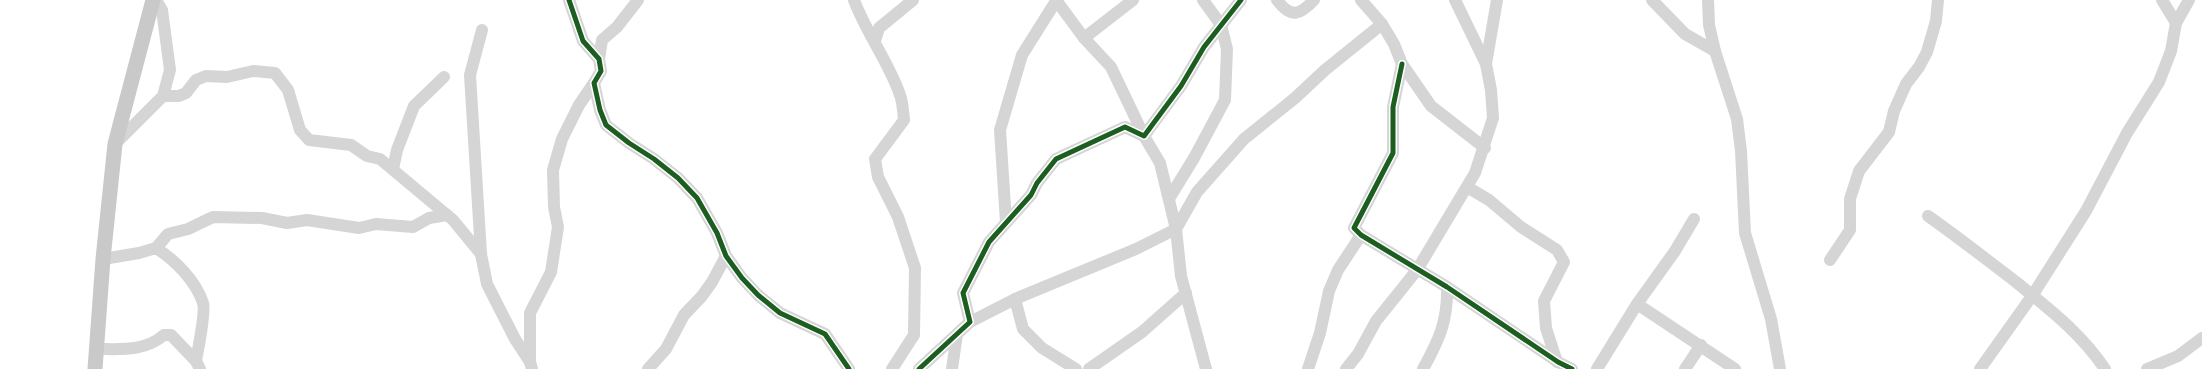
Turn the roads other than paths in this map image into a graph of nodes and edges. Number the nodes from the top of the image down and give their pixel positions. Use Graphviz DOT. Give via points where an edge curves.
graph roads {
  1 [pos="153,0"];
  2 [pos="156,0"];
  3 [pos="569,0"];
  4 [pos="638,0"];
  5 [pos="854,0"];
  6 [pos="913,0"];
  7 [pos="1056,0"];
  8 [pos="1203,0"];
  9 [pos="1241,0"];
  10 [pos="1277,0"];
  11 [pos="1314,0"];
  12 [pos="1361,0"];
  13 [pos="1455,0"];
  14 [pos="1497,0"];
  15 [pos="1652,0"];
  16 [pos="1708,0"];
  17 [pos="1938,0"];
  18 [pos="2162,0"];
  19 [pos="2189,0"];
  20 [pos="1126,2"];
  21 [pos="2176,23"];
  22 [pos="1382,24"];
  23 [pos="1221,26"];
  24 [pos="482,30"];
  25 [pos="1084,38"];
  26 [pos="875,41"];
  27 [pos="1715,51"];
  28 [pos="599,59"];
  29 [pos="1402,64"];
  30 [pos="1486,64"];
  31 [pos="444,77"];
  32 [pos="594,83"];
  33 [pos="163,96"];
  34 [pos="1144,136"];
  35 [pos="115,144"];
  36 [pos="1485,148"];
  37 [pos="393,169"];
  38 [pos="1467,187"];
  39 [pos="1170,197"];
  40 [pos="447,215"];
  41 [pos="1928,216"];
  42 [pos="1694,219"];
  43 [pos="1006,222"];
  44 [pos="1176,229"];
  45 [pos="1361,235"];
  46 [pos="156,248"];
  47 [pos="480,254"];
  48 [pos="726,256"];
  49 [pos="103,259"];
  50 [pos="1830,260"];
  51 [pos="1417,270"];
  52 [pos="1447,287"];
  53 [pos="1186,293"];
  54 [pos="2032,296"];
  55 [pos="1015,299"];
  56 [pos="1637,304"];
  57 [pos="970,322"];
  58 [pos="957,334"];
  59 [pos="2202,338"];
  60 [pos="1701,345"];
  61 [pos="96,349"];
  62 [pos="198,365"];
  63 [pos="531,365"];
  64 [pos="1104,365"];
  65 [pos="1557,365"];
  66 [pos="95,369"];
  67 [pos="648,369"];
  68 [pos="849,369"];
  69 [pos="892,369"];
  70 [pos="919,369"];
  71 [pos="952,369"];
  72 [pos="1076,369"];
  73 [pos="1089,369"];
  74 [pos="1206,369"];
  75 [pos="1308,369"];
  76 [pos="1346,369"];
  77 [pos="1423,369"];
  78 [pos="1572,369"];
  79 [pos="1597,369"];
  80 [pos="1685,369"];
  81 [pos="1735,369"];
  82 [pos="1780,369"];
  83 [pos="1980,369"];
  84 [pos="2105,369"];
  85 [pos="2147,369"];
  1 -- 35 [label="main road"];
  2 -- 33 [label="street" via="162,10 170,70"];
  3 -- 28 [label="street" via="583,41"];
  4 -- 28 [label="street" via="617,27 602,40"];
  5 -- 26 [label="street" via="861,19"];
  6 -- 26 [label="street" via="879,28"];
  7 -- 25 [label="street"];
  7 -- 43 [label="street" via="1022,55 1000,130"];
  8 -- 23 [label="street"];
  9 -- 23 [label="street"];
  10 -- 11 [label="street" via="1284,9 1294,13 1304,10"];
  12 -- 22 [label="street"];
  13 -- 30 [label="street"];
  14 -- 30 [label="street"];
  15 -- 27 [label="street" via="1685,34"];
  16 -- 27 [label="street" via="1709,25"];
  17 -- 50 [label="street" via="1936,21 1927,52 1906,84 1894,110 1889,132 1859,171 1850,199 1850,230"];
  18 -- 21 [label="street"];
  19 -- 21 [label="street"];
  20 -- 25 [label="street"];
  21 -- 54 [label="street" via="2171,50 2159,82 2127,133 2086,211"];
  22 -- 29 [label="street"];
  22 -- 44 [label="street" via="1244,139 1197,192"];
  23 -- 34 [label="street"];
  23 -- 39 [label="street" via="1227,49 1225,100"];
  24 -- 47 [label="street" via="470,75"];
  25 -- 34 [label="street" via="1111,67"];
  26 -- 69 [label="street" via="900,96 904,120 875,159 878,177 898,217 915,268 914,335"];
  27 -- 82 [label="street" via="1737,119 1741,151 1744,234 1771,319"];
  28 -- 32 [label="street" via="601,71"];
  29 -- 36 [label="street" via="1431,106"];
  29 -- 45 [label="street" via="1393,107 1393,153 1354,228"];
  30 -- 36 [label="street" via="1493,118"];
  31 -- 37 [label="street" via="414,106 397,150"];
  32 -- 48 [label="street" via="606,125 678,178 697,198 714,227"];
  32 -- 63 [label="street" via="579,105 562,139 553,170 554,207 558,227 551,272 530,313"];
  33 -- 35 [label="street"];
  33 -- 37 [label="street" via="179,96 186,93 196,80 206,76 227,77 253,71 275,73 288,90 300,130 309,140 351,145 368,156 380,159"];
  34 -- 39 [label="street" via="1160,163"];
  34 -- 43 [label="street" via="1125,127 1056,159 1031,195"];
  35 -- 49 [label="main road"];
  36 -- 38 [label="street"];
  37 -- 40 [label="street"];
  38 -- 51 [label="street"];
  38 -- 65 [label="street" via="1557,250 1564,262 1544,301 1546,328"];
  39 -- 44 [label="street"];
  40 -- 46 [label="street" via="429,218 413,227 376,224 359,228 307,220 287,223 262,218 213,217 188,229 168,234"];
  40 -- 47 [label="street"];
  41 -- 54 [label="street"];
  42 -- 56 [label="street" via="1675,251"];
  43 -- 57 [label="street" via="988,242 963,293"];
  44 -- 53 [label="street" via="1181,276"];
  44 -- 55 [label="street" via="1136,249"];
  45 -- 51 [label="street"];
  45 -- 75 [label="street" via="1338,270 1329,291 1320,333"];
  46 -- 49 [label="street"];
  46 -- 62 [label="street" via="171,257 194,285 204,304"];
  47 -- 63 [label="street" via="487,284"];
  48 -- 67 [label="street" via="712,282 684,315 666,349"];
  48 -- 68 [label="street" via="758,295 780,313 825,334"];
  49 -- 61 [label="main road"];
  51 -- 52 [label="street"];
  51 -- 76 [label="street" via="1376,321 1358,354"];
  52 -- 65 [label="street"];
  52 -- 77 [label="street" via="1440,340"];
  53 -- 64 [label="street"];
  53 -- 74 [label="street"];
  54 -- 83 [label="street"];
  54 -- 84 [label="street" via="2066,322 2091,348"];
  55 -- 57 [label="street"];
  55 -- 72 [label="street" via="1023,329 1042,348"];
  56 -- 60 [label="street"];
  56 -- 79 [label="street"];
  57 -- 58 [label="street"];
  58 -- 70 [label="street"];
  58 -- 71 [label="street"];
  59 -- 85 [label="street" via="2178,356"];
  60 -- 80 [label="street"];
  60 -- 81 [label="street"];
  61 -- 62 [label="street" via="141,348 154,343 164,335 171,336"];
  61 -- 66 [label="main road"];
  64 -- 73 [label="street"];
  65 -- 78 [label="street"];
}
